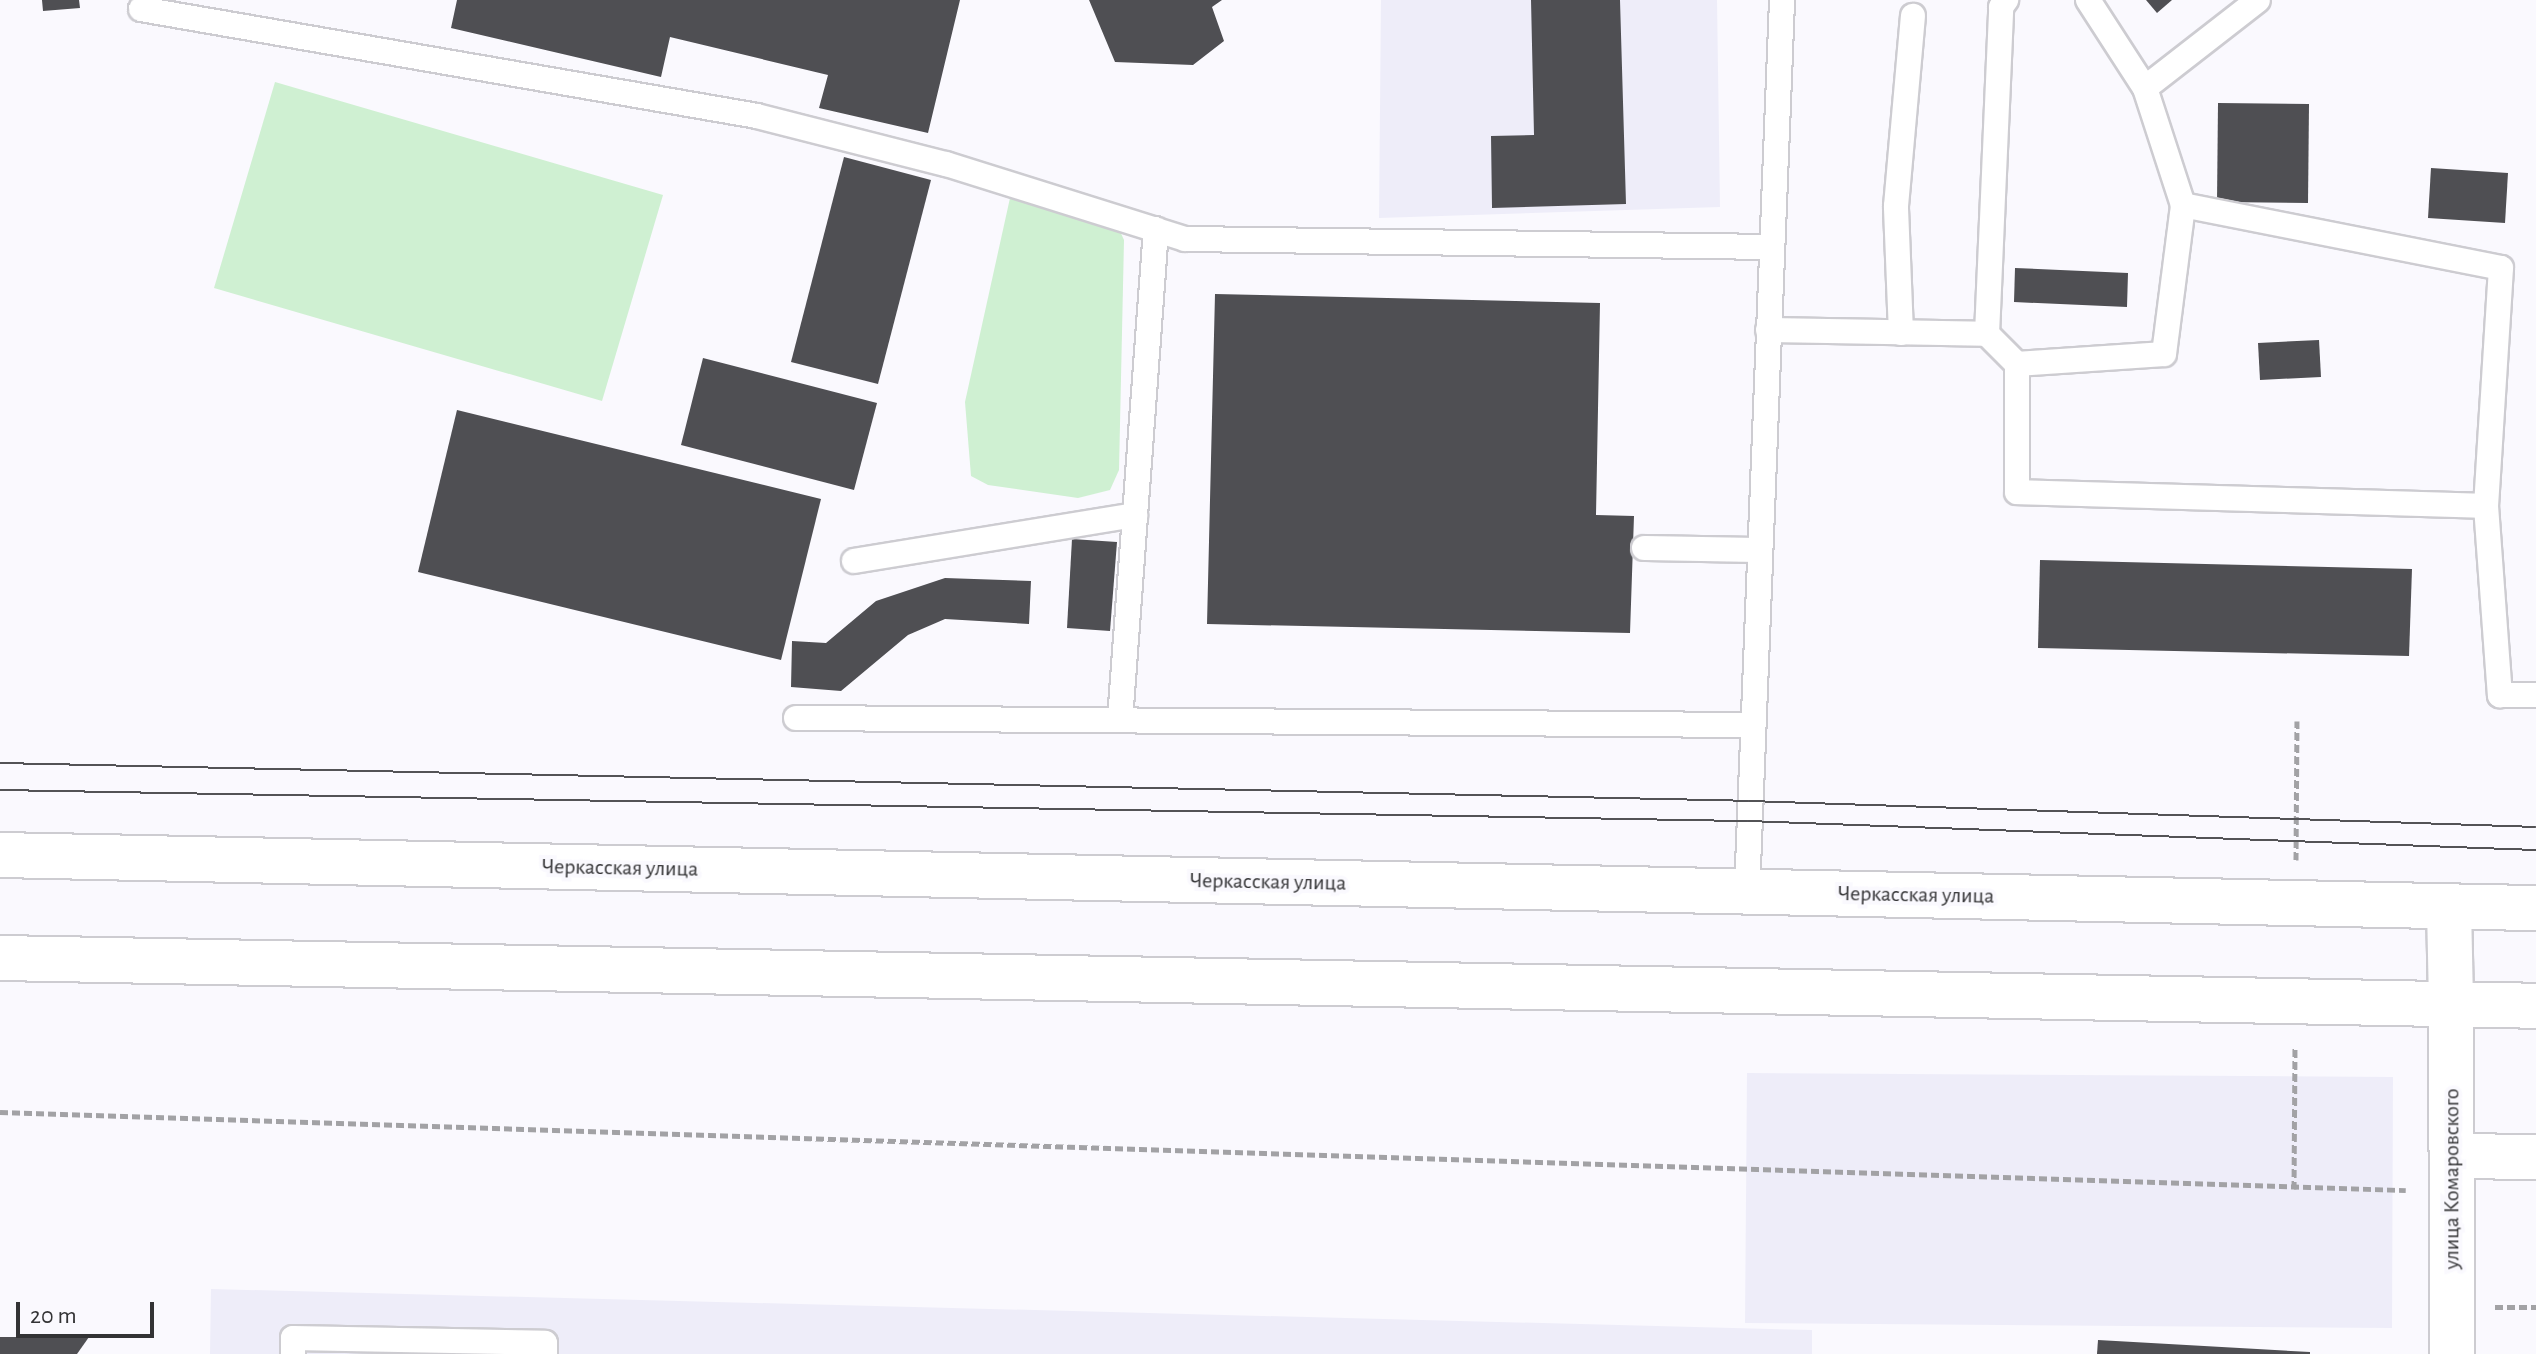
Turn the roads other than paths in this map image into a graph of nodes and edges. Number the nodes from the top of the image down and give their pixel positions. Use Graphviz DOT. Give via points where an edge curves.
graph roads {
  1 [pos="1782,0"];
  2 [pos="2006,0"];
  3 [pos="2088,0"];
  4 [pos="2258,0"];
  5 [pos="141,9"];
  6 [pos="1913,16"];
  7 [pos="2145,88"];
  8 [pos="2183,205"];
  9 [pos="1156,229"];
  10 [pos="1770,247"];
  11 [pos="1768,330"];
  12 [pos="1901,333"];
  13 [pos="1987,334"];
  14 [pos="2017,364"];
  15 [pos="2486,506"];
  16 [pos="1135,515"];
  17 [pos="1644,548"];
  18 [pos="1759,550"];
  19 [pos="854,561"];
  20 [pos="2536,695"];
  21 [pos="796,718"];
  22 [pos="1120,720"];
  23 [pos="1752,725"];
  24 [pos="0,855"];
  25 [pos="1747,892"];
  26 [pos="2449,907"];
  27 [pos="2536,908"];
  28 [pos="0,958"];
  29 [pos="2451,1004"];
  30 [pos="2536,1006"];
  31 [pos="2453,1156"];
  32 [pos="2536,1157"];
  33 [pos="293,1354"];
  34 [pos="545,1354"];
  35 [pos="2452,1354"];
  1 -- 10 [label="lane"];
  2 -- 13 [label="lane" via="2001,7"];
  3 -- 7 [label="lane"];
  4 -- 7 [label="lane"];
  5 -- 9 [label="lane" via="757,116 946,164"];
  6 -- 12 [label="lane" via="1896,206"];
  7 -- 8 [label="lane"];
  8 -- 14 [label="lane" via="2164,354"];
  8 -- 15 [label="lane" via="2501,268"];
  9 -- 10 [label="lane" via="1185,239"];
  9 -- 16 [label="lane"];
  10 -- 11 [label="lane"];
  11 -- 12 [label="lane"];
  11 -- 18 [label="lane"];
  12 -- 13 [label="lane"];
  13 -- 14 [label="lane"];
  14 -- 15 [label="lane" via="2017,492"];
  15 -- 20 [label="lane" via="2500,695"];
  16 -- 19 [label="lane"];
  16 -- 22 [label="lane"];
  17 -- 18 [label="lane"];
  18 -- 23 [label="lane"];
  21 -- 22 [label="lane"];
  22 -- 23 [label="lane"];
  23 -- 25 [label="lane"];
  24 -- 25 [label="main road, Черкасская улица"];
  25 -- 26 [label="main road, Черкасская улица"];
  26 -- 27 [label="main road, Черкасская улица"];
  26 -- 29 [label="main road, улица Комаровского"];
  28 -- 29 [label="main road"];
  29 -- 30 [label="main road"];
  29 -- 31 [label="main road, улица Комаровского"];
  31 -- 32 [label="main road"];
  31 -- 35 [label="main road, улица Комаровского"];
  33 -- 34 [label="lane" via="293,1338 545,1343"];
}
